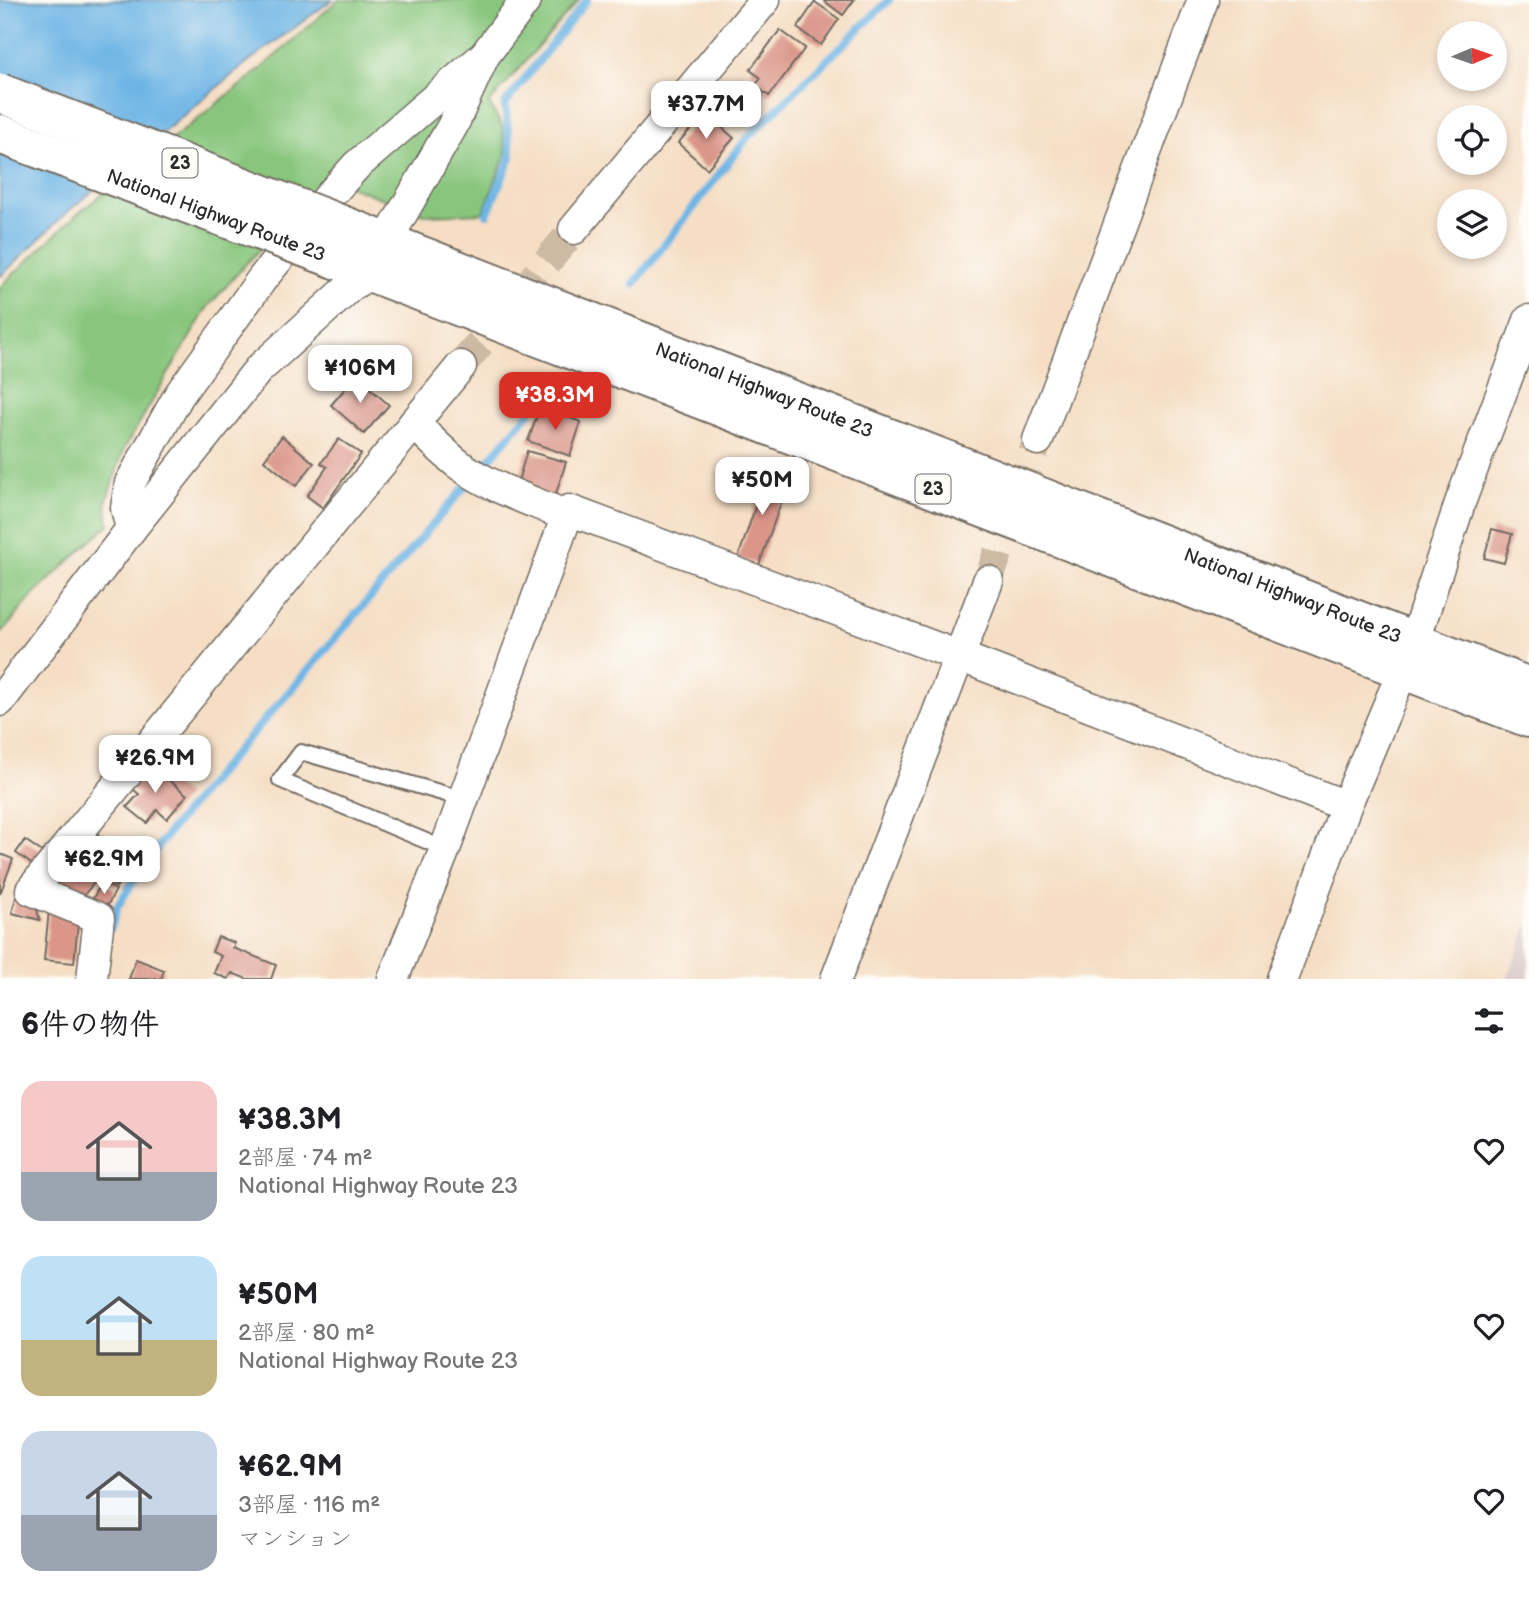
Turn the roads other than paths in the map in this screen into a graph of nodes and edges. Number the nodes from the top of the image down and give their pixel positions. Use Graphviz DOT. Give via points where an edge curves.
graph roads {
  1 [pos="526,0"];
  2 [pos="765,0"];
  3 [pos="1203,0"];
  4 [pos="484,56"];
  5 [pos="0,93"];
  6 [pos="0,134"];
  7 [pos="574,229"];
  8 [pos="363,252"];
  9 [pos="1529,320"];
  10 [pos="461,366"];
  11 [pos="414,423"];
  12 [pos="1038,440"];
  13 [pos="567,516"];
  14 [pos="131,530"];
  15 [pos="988,581"];
  16 [pos="959,656"];
  17 [pos="1409,657"];
  18 [pos="1529,687"];
  19 [pos="0,701"];
  20 [pos="1529,719"];
  21 [pos="463,799"];
  22 [pos="1346,806"];
  23 [pos="445,849"];
  24 [pos="92,979"];
  25 [pos="393,979"];
  26 [pos="836,979"];
  27 [pos="1282,979"];
  1 -- 4 [label="street"];
  2 -- 7 [label="street"];
  3 -- 12 [label="street"];
  4 -- 8 [label="street" via="453,125"];
  4 -- 14 [label="street" via="356,166 262,279 179,396 130,483 126,508"];
  5 -- 8 [label="highway, National Highway Route 23 / 23, bridge"];
  6 -- 8 [label="highway, National Highway Route 23 / 23, bridge"];
  8 -- 14 [label="street" via="351,286 258,370"];
  8 -- 17 [label="highway, National Highway Route 23 / 23"];
  9 -- 17 [label="street" via="1461,500"];
  10 -- 11 [label="street"];
  11 -- 13 [label="street" via="471,473"];
  11 -- 24 [label="street" via="31,890 99,918"];
  13 -- 16 [label="street" via="569,510"];
  13 -- 21 [label="street"];
  14 -- 19 [label="street"];
  15 -- 16 [label="street"];
  16 -- 22 [label="street"];
  16 -- 26 [label="street"];
  17 -- 18 [label="highway, National Highway Route 23 / 23"];
  17 -- 20 [label="highway, National Highway Route 23 / 23"];
  17 -- 22 [label="street"];
  21 -- 23 [label="street"];
  21 -- 23 [label="lane" via="301,752 280,780"];
  22 -- 27 [label="street"];
  23 -- 25 [label="street"];
}
